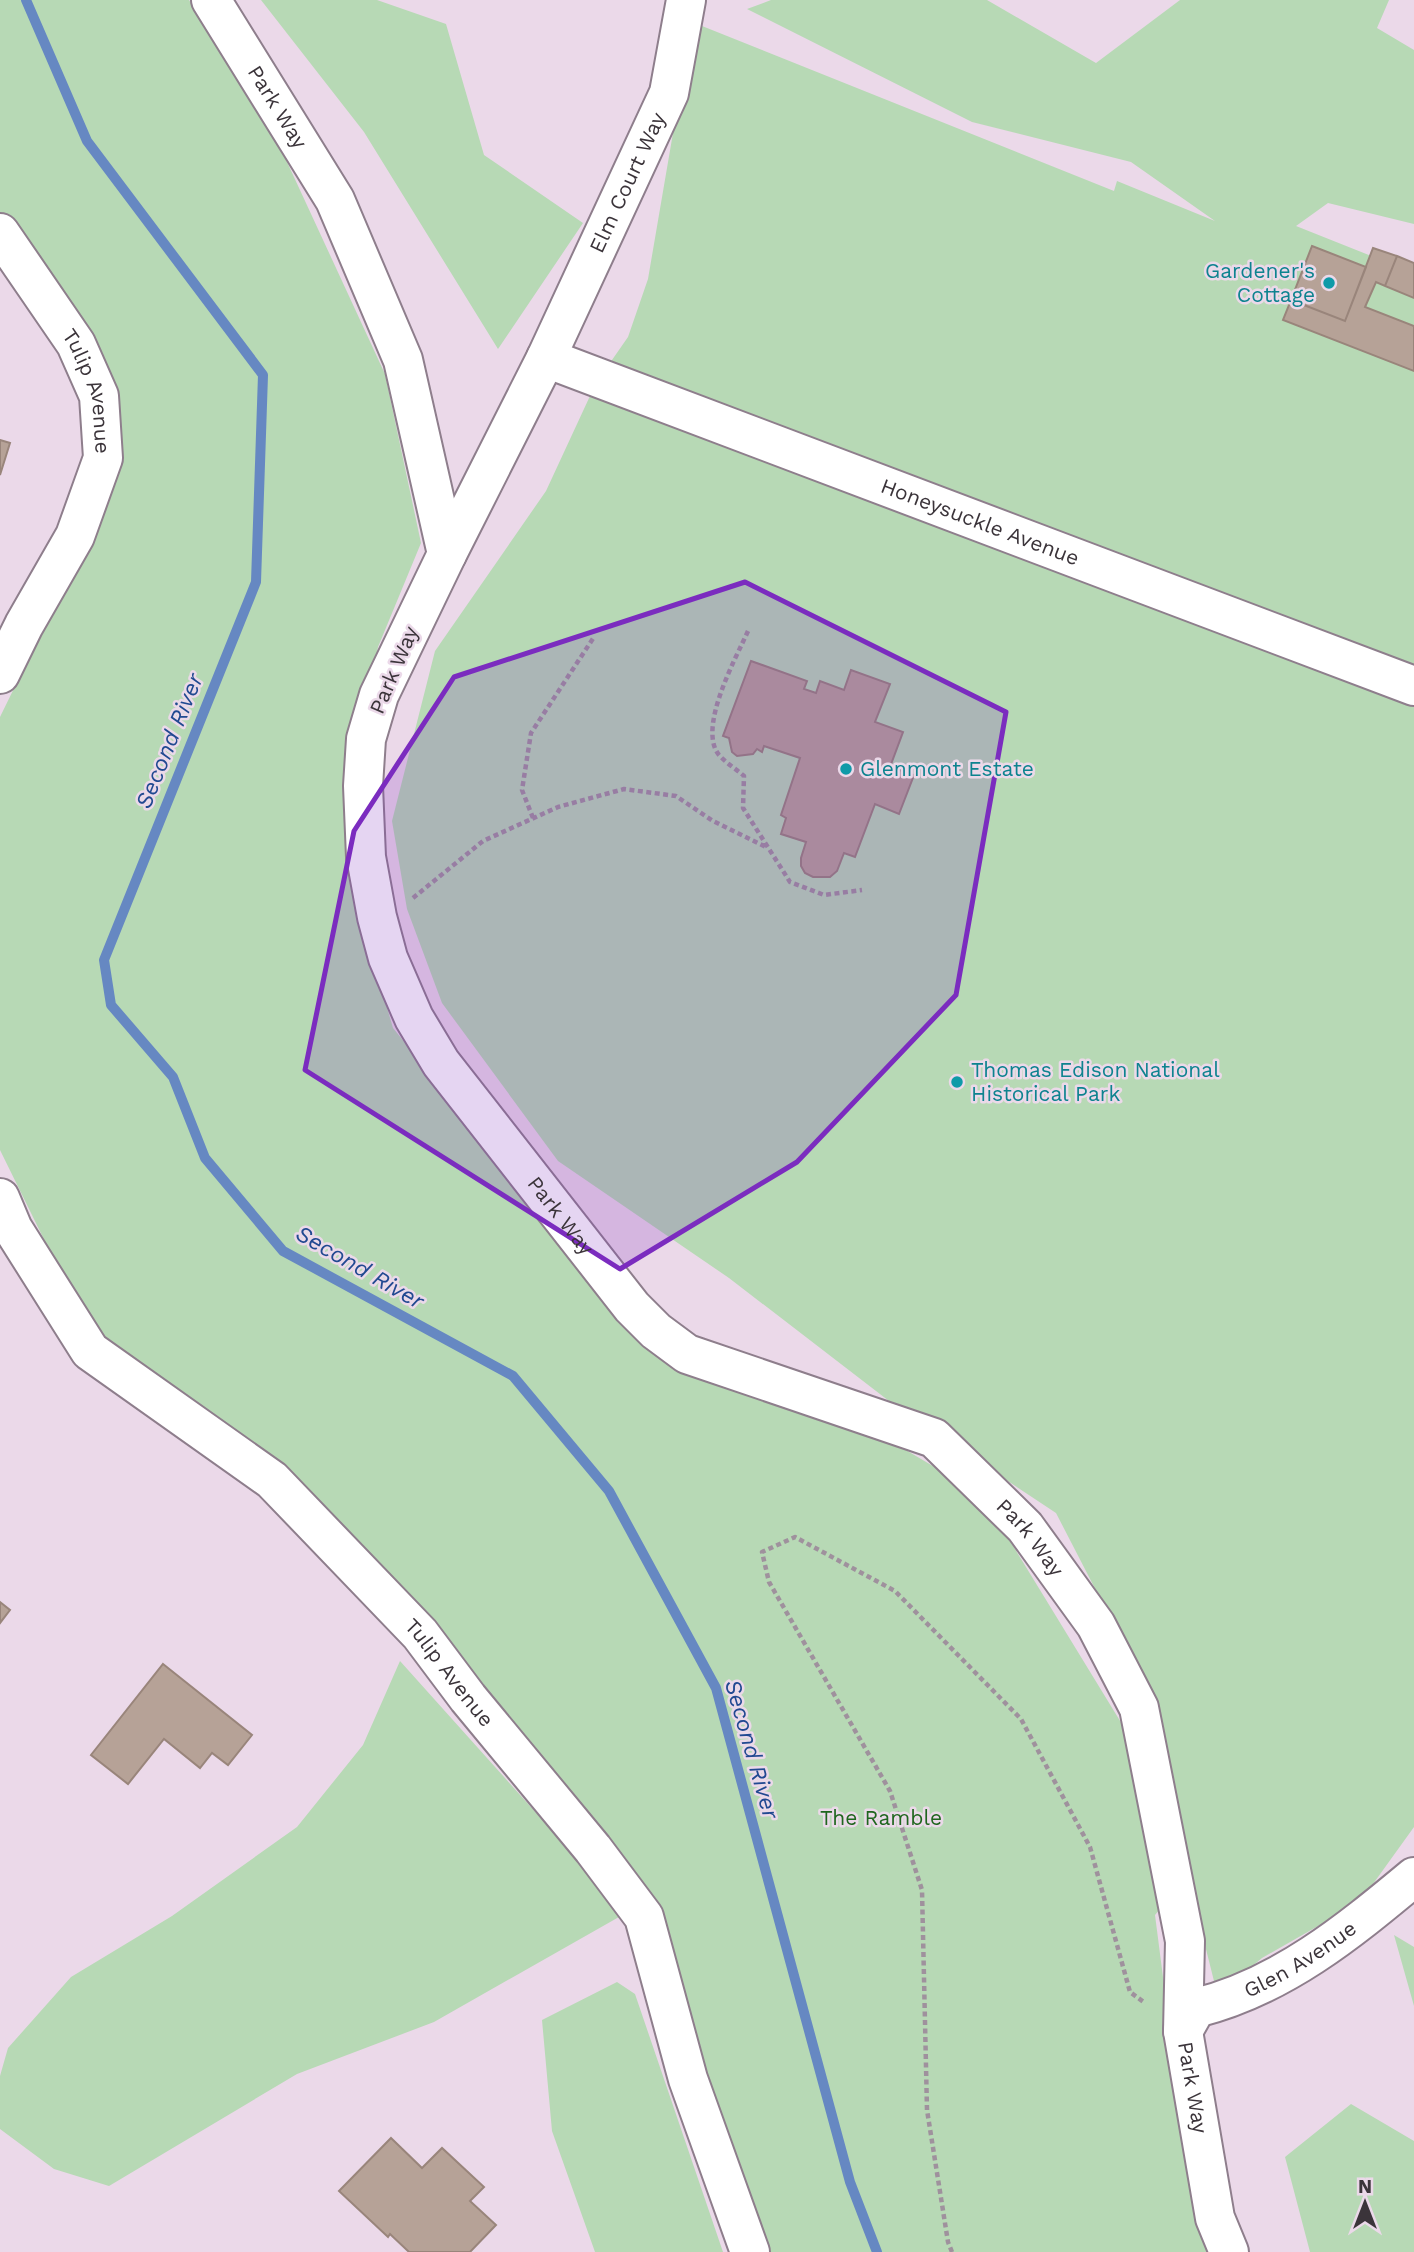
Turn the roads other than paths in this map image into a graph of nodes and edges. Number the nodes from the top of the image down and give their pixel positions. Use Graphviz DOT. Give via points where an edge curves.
graph roads {
  1 [pos="211,0"];
  2 [pos="686,0"];
  3 [pos="0,233"];
  4 [pos="547,358"];
  5 [pos="447,554"];
  6 [pos="0,674"];
  7 [pos="1414,686"];
  8 [pos="4,1219"];
  9 [pos="1414,1877"];
  10 [pos="1183,2031"];
  11 [pos="750,2252"];
  12 [pos="1228,2252"];
  1 -- 5 [label="street, Park Way" via="346,224 403,359"];
  2 -- 4 [label="street, Elm Court Way" via="669,93"];
  3 -- 6 [label="street, Tulip Avenue" via="76,344 99,396 103,458 75,536"];
  4 -- 5 [label="street, Elm Court Way"];
  4 -- 7 [label="street, Honeysuckle Avenue"];
  5 -- 10 [label="street, Park Way" via="379,695 366,738 366,857 388,958 414,1018 441,1063 632,1307 656,1331 687,1354 934,1438 1025,1527 1096,1625 1139,1708 1185,1941"];
  8 -- 11 [label="street, Tulip Avenue" via="90,1351 272,1480 420,1634 643,1917 688,2080"];
  9 -- 10 [label="street, Glen Avenue" via="1325,1947 1282,1973 1230,2000 1196,2008"];
  10 -- 12 [label="street, Park Way" via="1215,2218"];
}
